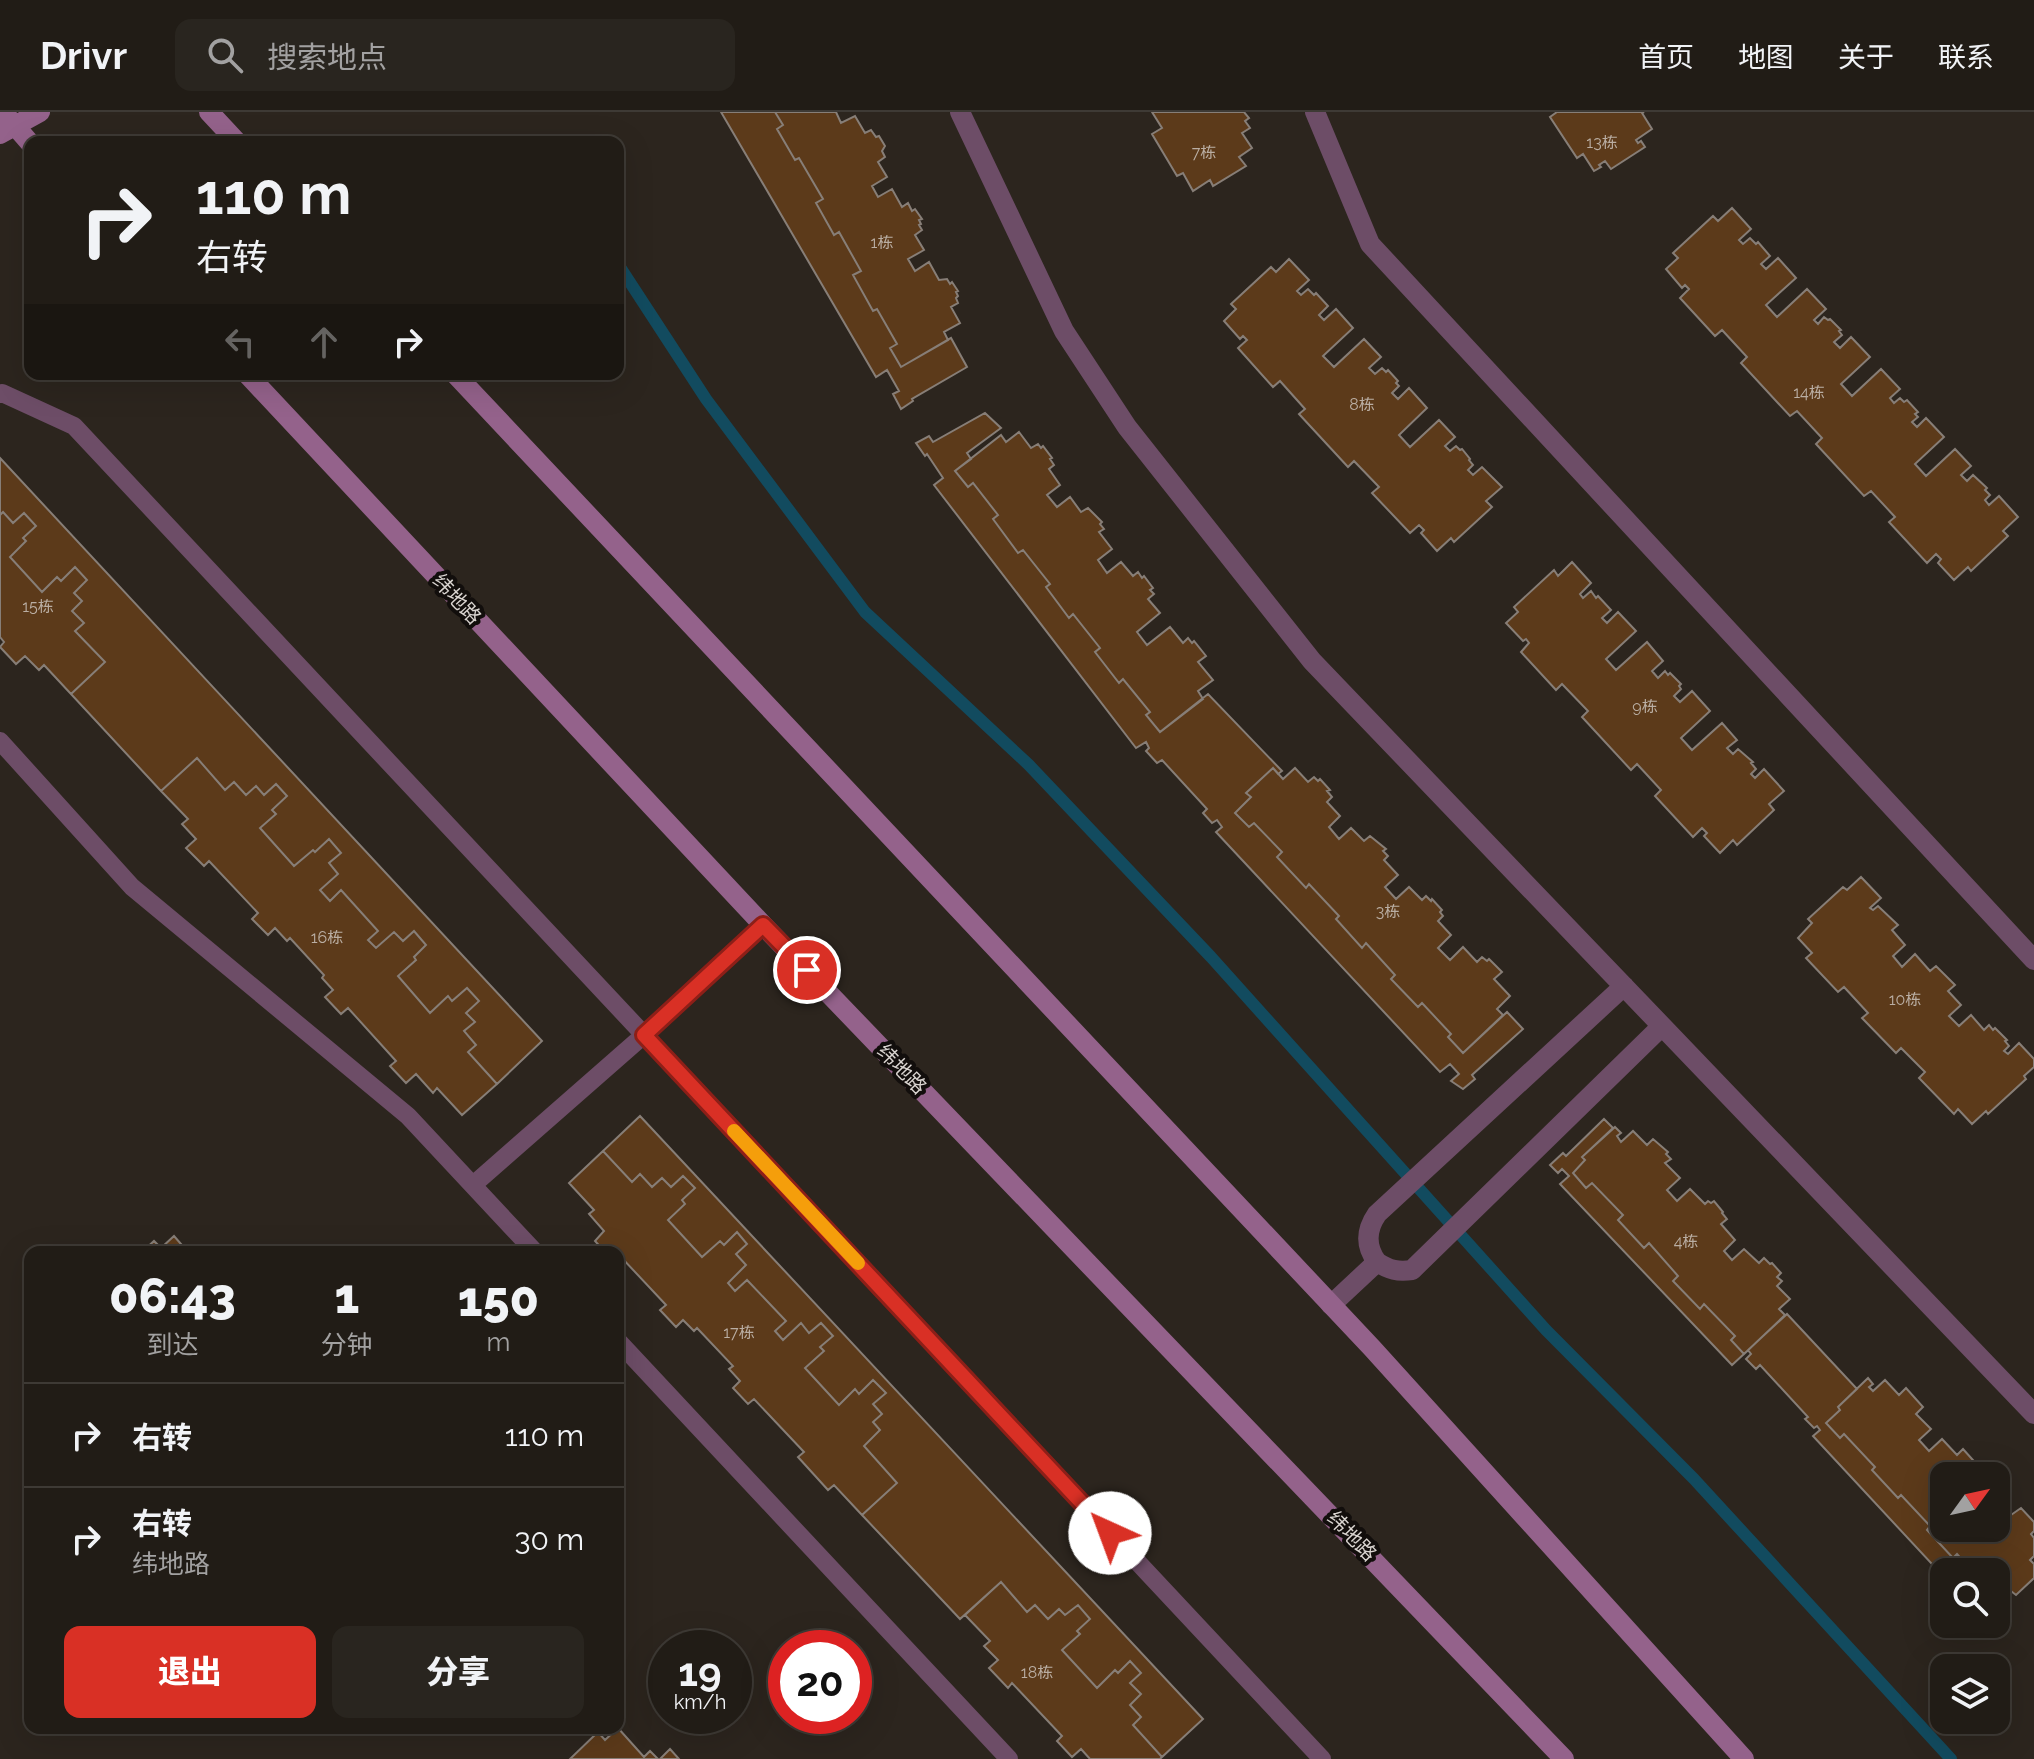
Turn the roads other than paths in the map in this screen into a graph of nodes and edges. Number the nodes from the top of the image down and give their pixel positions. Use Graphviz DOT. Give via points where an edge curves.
graph roads {
  1 [pos="40,112"];
  2 [pos="209,112"];
  3 [pos="960,112"];
  4 [pos="1315,112"];
  5 [pos="6,124"];
  6 [pos="231,136"];
  7 [pos="24,138"];
  8 [pos="253,380"];
  9 [pos="461,380"];
  10 [pos="0,394"];
  11 [pos="0,741"];
  12 [pos="763,925"];
  13 [pos="2034,960"];
  14 [pos="1624,986"];
  15 [pos="1662,1026"];
  16 [pos="644,1035"];
  17 [pos="473,1185"];
  18 [pos="529,1246"];
  19 [pos="1377,1262"];
  20 [pos="1331,1305"];
  21 [pos="624,1347"];
  22 [pos="2034,1414"];
  23 [pos="1009,1759"];
  24 [pos="1322,1759"];
  25 [pos="1564,1759"];
  26 [pos="1744,1759"];
  1 -- 5 [label="main road"];
  2 -- 6 [label="main road"];
  3 -- 14 [label="street" via="1064,331 1127,427 1312,661"];
  4 -- 13 [label="street" via="1370,244"];
  5 -- 7 [label="main road"];
  8 -- 12 [label="main road, 纬地路"];
  9 -- 20 [label="main road"];
  10 -- 16 [label="lane" via="74,426"];
  11 -- 17 [label="lane" via="132,887 408,1116"];
  12 -- 16 [label="lane"];
  12 -- 25 [label="main road, 纬地路"];
  14 -- 15 [label="street"];
  14 -- 19 [label="street" via="1377,1214 1368,1236"];
  15 -- 19 [label="street" via="1412,1270 1400,1272"];
  15 -- 22 [label="street"];
  16 -- 17 [label="lane"];
  16 -- 24 [label="lane"];
  17 -- 18 [label="lane"];
  19 -- 20 [label="street"];
  20 -- 26 [label="main road"];
  21 -- 23 [label="lane"];
}
